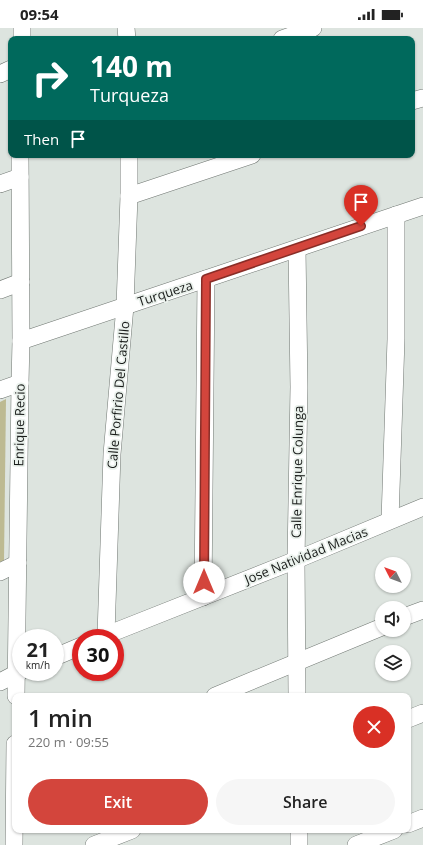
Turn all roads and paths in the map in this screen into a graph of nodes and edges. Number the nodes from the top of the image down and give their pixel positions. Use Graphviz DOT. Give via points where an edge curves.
graph roads {
  1 [pos="313,28"];
  2 [pos="290,36"];
  3 [pos="20,158"];
  4 [pos="129,158"];
  5 [pos="243,158"];
  6 [pos="20,176"];
  7 [pos="0,184"];
  8 [pos="129,196"];
  9 [pos="423,206"];
  10 [pos="396,215"];
  11 [pos="297,249"];
  12 [pos="206,279"];
  13 [pos="21,282"];
  14 [pos="0,290"];
  15 [pos="125,306"];
  16 [pos="21,341"];
  17 [pos="20,382"];
  18 [pos="0,390"];
  19 [pos="423,507"];
  20 [pos="390,520"];
  21 [pos="296,560"];
  22 [pos="18,563"];
  23 [pos="0,572"];
  24 [pos="203,597"];
  25 [pos="423,610"];
  26 [pos="411,615"];
  27 [pos="19,629"];
  28 [pos="102,629"];
  29 [pos="120,629"];
  30 [pos="375,630"];
  31 [pos="297,662"];
  32 [pos="12,676"];
  33 [pos="18,681"];
  34 [pos="0,682"];
  35 [pos="16,693"];
  36 [pos="222,693"];
  37 [pos="297,693"];
  38 [pos="423,713"];
  39 [pos="411,718"];
  40 [pos="12,766"];
  41 [pos="10,781"];
  42 [pos="12,813"];
  43 [pos="423,818"];
  44 [pos="411,823"];
  45 [pos="13,833"];
  46 [pos="124,833"];
  47 [pos="299,833"];
  48 [pos="386,833"];
  49 [pos="14,845"];
  50 [pos="94,845"];
  51 [pos="299,845"];
  52 [pos="356,845"];
  1 -- 2 [label="street"];
  3 -- 6 [label="street, Enrique Recio"];
  4 -- 8 [label="street, Calle Porfirio Del Castillo"];
  5 -- 8 [label="street"];
  6 -- 7 [label="street"];
  6 -- 13 [label="street, Enrique Recio"];
  8 -- 15 [label="street, Calle Porfirio Del Castillo"];
  9 -- 10 [label="street, Turqueza"];
  10 -- 11 [label="street, Turqueza"];
  10 -- 20 [label="street" via="396,339"];
  11 -- 12 [label="street, Turqueza"];
  11 -- 21 [label="street, Calle Enrique Colunga" via="299,387"];
  12 -- 15 [label="street, Turqueza"];
  12 -- 24 [label="street"];
  13 -- 14 [label="street"];
  13 -- 16 [label="street, Enrique Recio"];
  15 -- 16 [label="street, Turqueza"];
  15 -- 28 [label="street, Calle Porfirio Del Castillo" via="112,454"];
  16 -- 17 [label="street, Enrique Recio"];
  17 -- 18 [label="street"];
  17 -- 22 [label="street, Enrique Recio"];
  19 -- 20 [label="street, Jose Natividad Macias"];
  20 -- 21 [label="street, Jose Natividad Macias"];
  21 -- 24 [label="street, Jose Natividad Macias"];
  21 -- 31 [label="street, Calle Enrique Colunga"];
  22 -- 23 [label="street"];
  22 -- 27 [label="street, Enrique Recio"];
  24 -- 29 [label="street, Jose Natividad Macias"];
  25 -- 26 [label="street"];
  30 -- 31 [label="street"];
  31 -- 36 [label="street"];
  31 -- 37 [label="street, Calle Enrique Colunga"];
  32 -- 34 [label="street"];
  33 -- 35 [label="street, Enrique Recio"];
  38 -- 39 [label="street"];
  40 -- 41 [label="street"];
  41 -- 42 [label="street"];
  43 -- 44 [label="street"];
  45 -- 49 [label="street"];
  46 -- 50 [label="street"];
  47 -- 51 [label="street"];
  48 -- 52 [label="street"];
}
